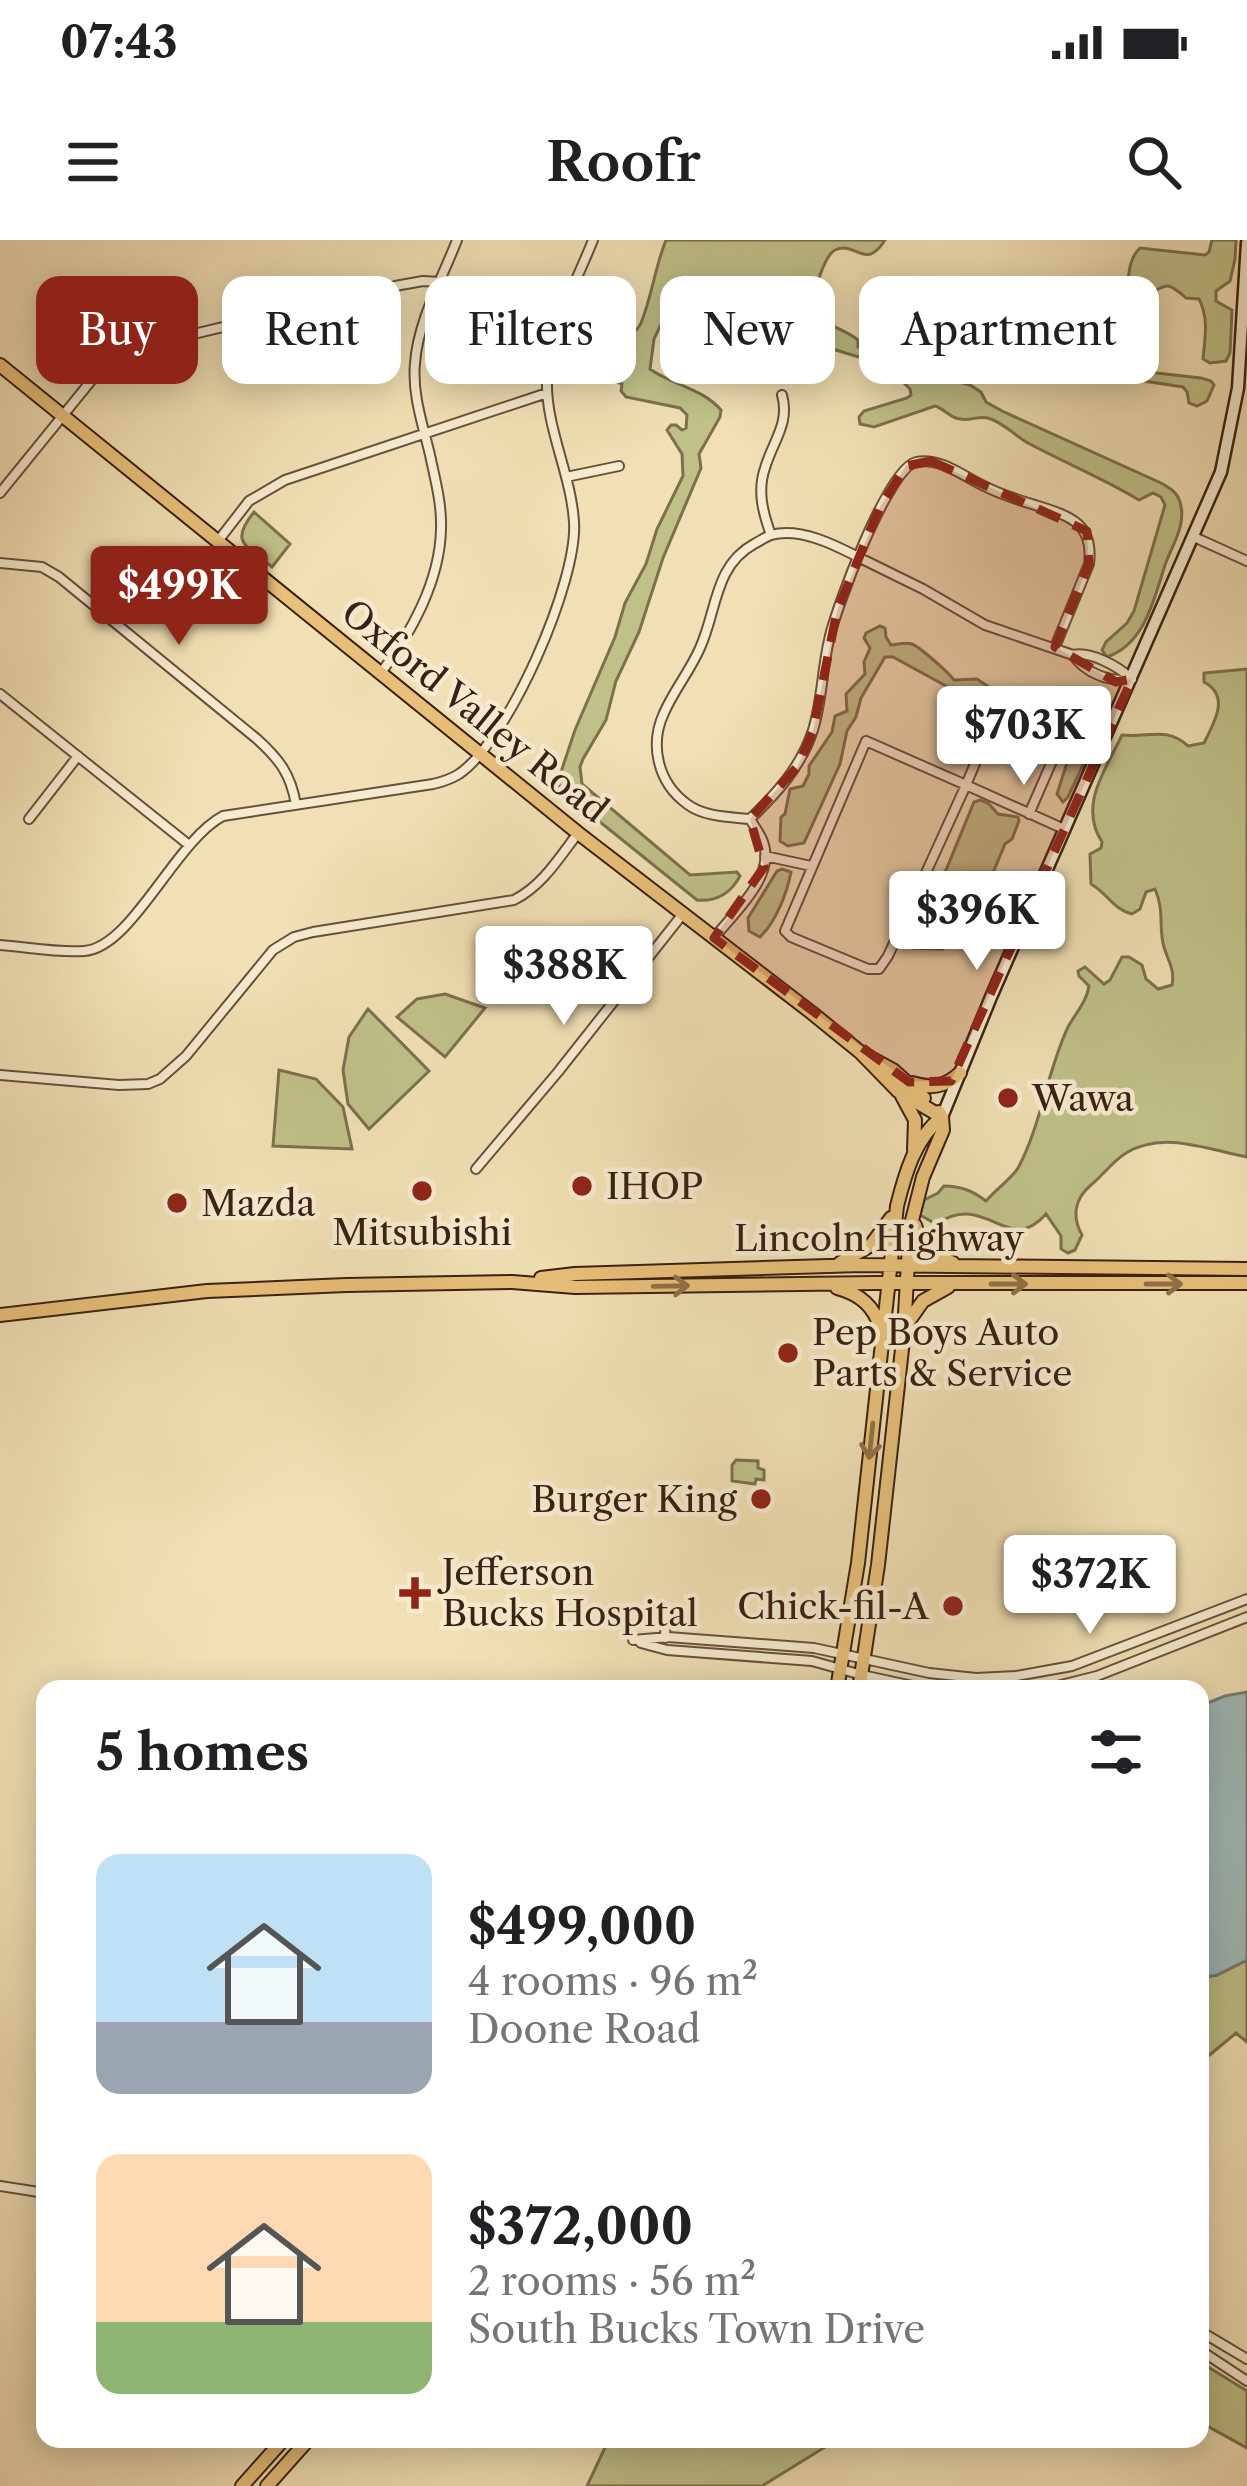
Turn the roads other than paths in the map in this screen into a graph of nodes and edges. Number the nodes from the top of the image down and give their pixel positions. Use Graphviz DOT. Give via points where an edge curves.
graph roads {
  1 [pos="458,240"];
  2 [pos="593,240"];
  3 [pos="1247,243"];
  4 [pos="443,276"];
  5 [pos="425,281"];
  6 [pos="425,321"];
  7 [pos="0,365"];
  8 [pos="547,393"];
  9 [pos="782,395"];
  10 [pos="64,416"];
  11 [pos="425,434"];
  12 [pos="619,466"];
  13 [pos="566,477"];
  14 [pos="0,494"];
  15 [pos="771,535"];
  16 [pos="1194,538"];
  17 [pos="218,542"];
  18 [pos="860,557"];
  19 [pos="1247,561"];
  20 [pos="0,562"];
  21 [pos="1055,647"];
  22 [pos="380,674"];
  23 [pos="1132,679"];
  24 [pos="0,694"];
  25 [pos="479,754"];
  26 [pos="78,756"];
  27 [pos="966,785"];
  28 [pos="296,805"];
  29 [pos="1029,814"];
  30 [pos="29,818"];
  31 [pos="750,819"];
  32 [pos="1065,830"];
  33 [pos="578,833"];
  34 [pos="189,845"];
  35 [pos="764,856"];
  36 [pos="812,866"];
  37 [pos="683,914"];
  38 [pos="714,938"];
  39 [pos="0,945"];
  40 [pos="960,1073"];
  41 [pos="0,1075"];
  42 [pos="904,1087"];
  43 [pos="942,1117"];
  44 [pos="914,1155"];
  45 [pos="476,1169"];
  46 [pos="897,1206"];
  47 [pos="914,1210"];
  48 [pos="890,1265"];
  49 [pos="907,1265"];
  50 [pos="833,1266"];
  51 [pos="960,1266"];
  52 [pos="1247,1270"];
  53 [pos="512,1282"];
  54 [pos="819,1283"];
  55 [pos="888,1283"];
  56 [pos="905,1283"];
  57 [pos="1247,1283"];
  58 [pos="960,1284"];
  59 [pos="0,1316"];
  60 [pos="904,1331"];
  61 [pos="882,1334"];
  62 [pos="1247,1599"];
  63 [pos="666,1610"];
  64 [pos="1247,1617"];
  65 [pos="664,1638"];
  66 [pos="844,1655"];
  67 [pos="865,1659"];
  68 [pos="841,1670"];
  69 [pos="839,1680"];
  70 [pos="857,1680"];
  71 [pos="860,1680"];
  72 [pos="1081,1680"];
  73 [pos="0,2186"];
  74 [pos="36,2192"];
  75 [pos="1209,2336"];
  76 [pos="1209,2356"];
  77 [pos="1247,2359"];
  78 [pos="1247,2381"];
  79 [pos="276,2448"];
  80 [pos="301,2448"];
  81 [pos="242,2486"];
  82 [pos="267,2486"];
  1 -- 4 [label="street"];
  2 -- 8 [label="street" via="554,338"];
  3 -- 16 [label="main road" via="1235,410"];
  5 -- 10 [label="street" via="131,349 95,376"];
  6 -- 11 [label="street" via="414,366"];
  7 -- 10 [label="main road, Oxford Valley Road"];
  8 -- 11 [label="street"];
  8 -- 13 [label="street"];
  9 -- 15 [label="street" via="787,412 761,495"];
  10 -- 14 [label="street"];
  10 -- 17 [label="main road, Oxford Valley Road"];
  11 -- 17 [label="street" via="267,489"];
  11 -- 22 [label="street" via="441,536 415,619"];
  12 -- 13 [label="street"];
  13 -- 25 [label="street" via="574,521 566,580 518,698"];
  15 -- 18 [label="street" via="820,539"];
  15 -- 31 [label="street" via="725,570 657,739 656,760 689,806"];
  16 -- 19 [label="street"];
  16 -- 23 [label="main road"];
  17 -- 22 [label="main road, Oxford Valley Road"];
  18 -- 21 [label="street" via="985,626"];
  18 -- 21 [label="street" via="893,482 916,462 950,468 1075,521 1090,540 1089,564"];
  18 -- 31 [label="street" via="832,626 813,731 798,766"];
  20 -- 28 [label="street" via="42,567 59,578 257,739 287,771"];
  21 -- 23 [label="street" via="1116,682"];
  22 -- 25 [label="main road, Oxford Valley Road"];
  23 -- 32 [label="main road"];
  24 -- 26 [label="street"];
  25 -- 28 [label="street" via="444,781"];
  25 -- 33 [label="main road, Oxford Valley Road"];
  26 -- 30 [label="street"];
  26 -- 34 [label="street"];
  27 -- 29 [label="street"];
  27 -- 29 [label="street" via="992,723 1056,752"];
  27 -- 36 [label="street" via="866,741"];
  27 -- 36 [label="street" via="879,969 785,931"];
  28 -- 34 [label="street" via="223,817"];
  29 -- 32 [label="street"];
  31 -- 35 [label="street"];
  32 -- 40 [label="main road"];
  33 -- 37 [label="main road, Oxford Valley Road"];
  33 -- 41 [label="street" via="542,880 514,900 282,943 160,1079 119,1085"];
  34 -- 39 [label="street" via="110,941 86,951"];
  35 -- 36 [label="street"];
  35 -- 38 [label="street" via="758,881"];
  37 -- 38 [label="main road, Oxford Valley Road"];
  37 -- 45 [label="street"];
  38 -- 42 [label="main road, Oxford Valley Road" via="893,1070"];
  40 -- 42 [label="main road" via="936,1087"];
  40 -- 43 [label="main road"];
  42 -- 43 [label="main road, Oxford Valley Road"];
  42 -- 44 [label="main road" via="915,1120"];
  43 -- 44 [label="main road"];
  43 -- 47 [label="main road"];
  44 -- 46 [label="main road"];
  46 -- 48 [label="main road"];
  46 -- 50 [label="main road" via="871,1245"];
  47 -- 49 [label="main road"];
  47 -- 51 [label="main road" via="919,1240"];
  48 -- 49 [label="main road, Lincoln Highway"];
  48 -- 50 [label="main road, Lincoln Highway"];
  48 -- 55 [label="main road"];
  49 -- 51 [label="main road, Lincoln Highway"];
  49 -- 56 [label="main road"];
  50 -- 53 [label="main road, Lincoln Highway"];
  51 -- 52 [label="main road, Lincoln Highway"];
  53 -- 54 [label="main road, Lincoln Highway, one-way"];
  53 -- 59 [label="main road, Lincoln Highway" via="238,1289"];
  54 -- 55 [label="main road, Lincoln Highway"];
  54 -- 61 [label="main road" via="864,1300"];
  55 -- 56 [label="main road, Lincoln Highway"];
  55 -- 61 [label="main road"];
  56 -- 58 [label="main road, Lincoln Highway"];
  56 -- 60 [label="main road"];
  58 -- 57 [label="main road, Lincoln Highway, one-way"];
  58 -- 60 [label="main road" via="923,1301"];
  60 -- 67 [label="main road"];
  61 -- 66 [label="main road, one-way"];
  62 -- 67 [label="street" via="1037,1673 958,1677"];
  63 -- 65 [label="street"];
  64 -- 72 [label="street"];
  65 -- 66 [label="street"];
  65 -- 68 [label="street" via="633,1640"];
  66 -- 67 [label="street"];
  66 -- 68 [label="main road"];
  67 -- 71 [label="main road"];
  68 -- 69 [label="main road"];
  68 -- 70 [label="street"];
  73 -- 74 [label="street"];
  75 -- 77 [label="street"];
  76 -- 78 [label="street"];
  79 -- 81 [label="main road"];
  80 -- 82 [label="main road"];
}
